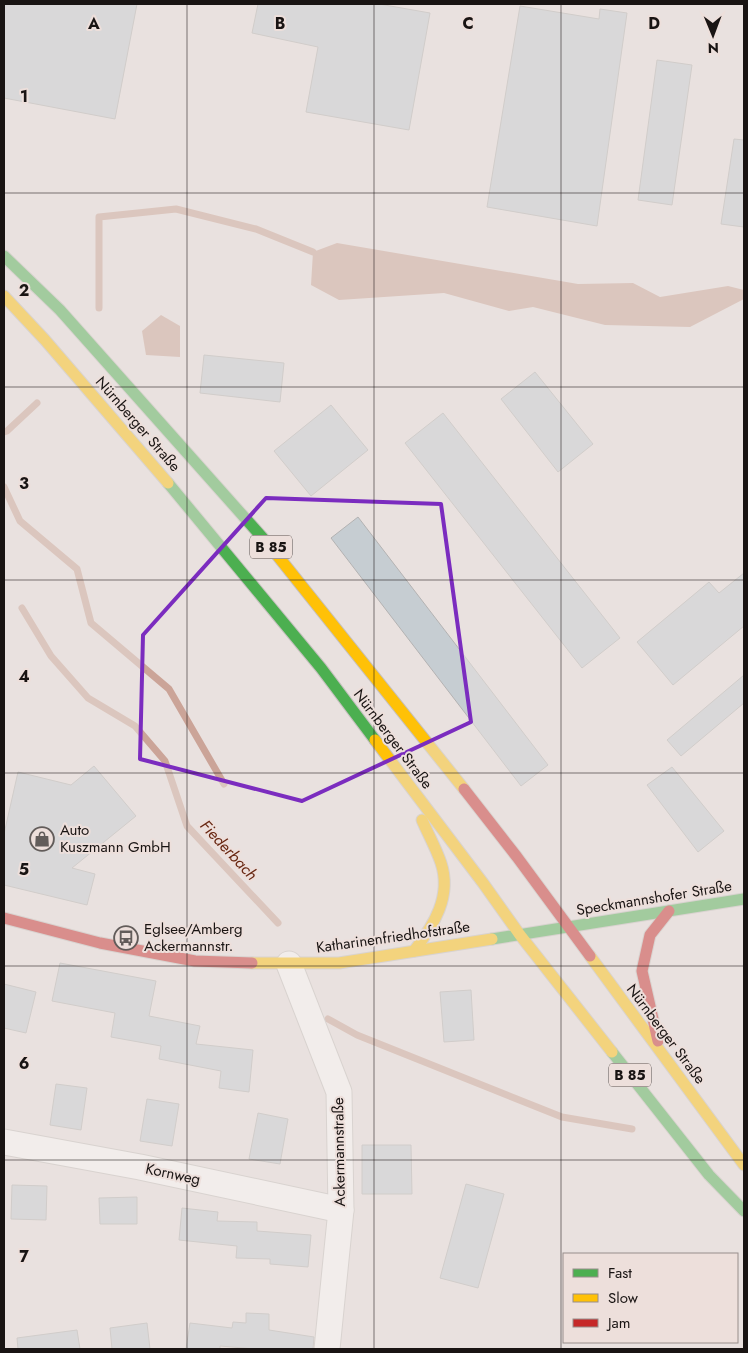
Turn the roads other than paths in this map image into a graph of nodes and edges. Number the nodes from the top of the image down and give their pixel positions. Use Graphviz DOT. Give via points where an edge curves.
graph roads {
  1 [pos="4,256"];
  2 [pos="4,296"];
  3 [pos="390,759"];
  4 [pos="744,899"];
  5 [pos="669,911"];
  6 [pos="4,918"];
  7 [pos="568,927"];
  8 [pos="520,934"];
  9 [pos="414,951"];
  10 [pos="289,964"];
  11 [pos="662,1055"];
  12 [pos="4,1142"];
  13 [pos="744,1165"];
  14 [pos="341,1210"];
  15 [pos="744,1211"];
  16 [pos="327,1349"];
  1 -- 7 [label="main road, Nürnberger Straße / B 85" via="60,310 281,558 517,857"];
  2 -- 3 [label="main road, Nürnberger Straße / B 85" via="202,522"];
  3 -- 8 [label="main road, Nürnberger Straße / B 85"];
  3 -- 9 [label="main road" via="442,864 445,882 439,913"];
  4 -- 5 [label="main road, Speckmannshofer Straße"];
  5 -- 7 [label="main road, Speckmannshofer Straße"];
  5 -- 11 [label="main road" via="650,935 642,972"];
  6 -- 10 [label="main road, Katharinenfriedhofstraße" via="100,943 195,961"];
  7 -- 8 [label="main road, Speckmannshofer Straße"];
  7 -- 11 [label="main road, Nürnberger Straße / B 85"];
  8 -- 9 [label="main road, Katharinenfriedhofstraße"];
  8 -- 15 [label="main road, Nürnberger Straße / B 85" via="709,1175"];
  9 -- 10 [label="main road, Katharinenfriedhofstraße" via="339,962"];
  10 -- 14 [label="street, Ackermannstraße" via="339,1092"];
  11 -- 13 [label="main road, Nürnberger Straße / B 85"];
  12 -- 14 [label="street, Kornweg"];
  14 -- 16 [label="street, Ackermannstraße"];
}
